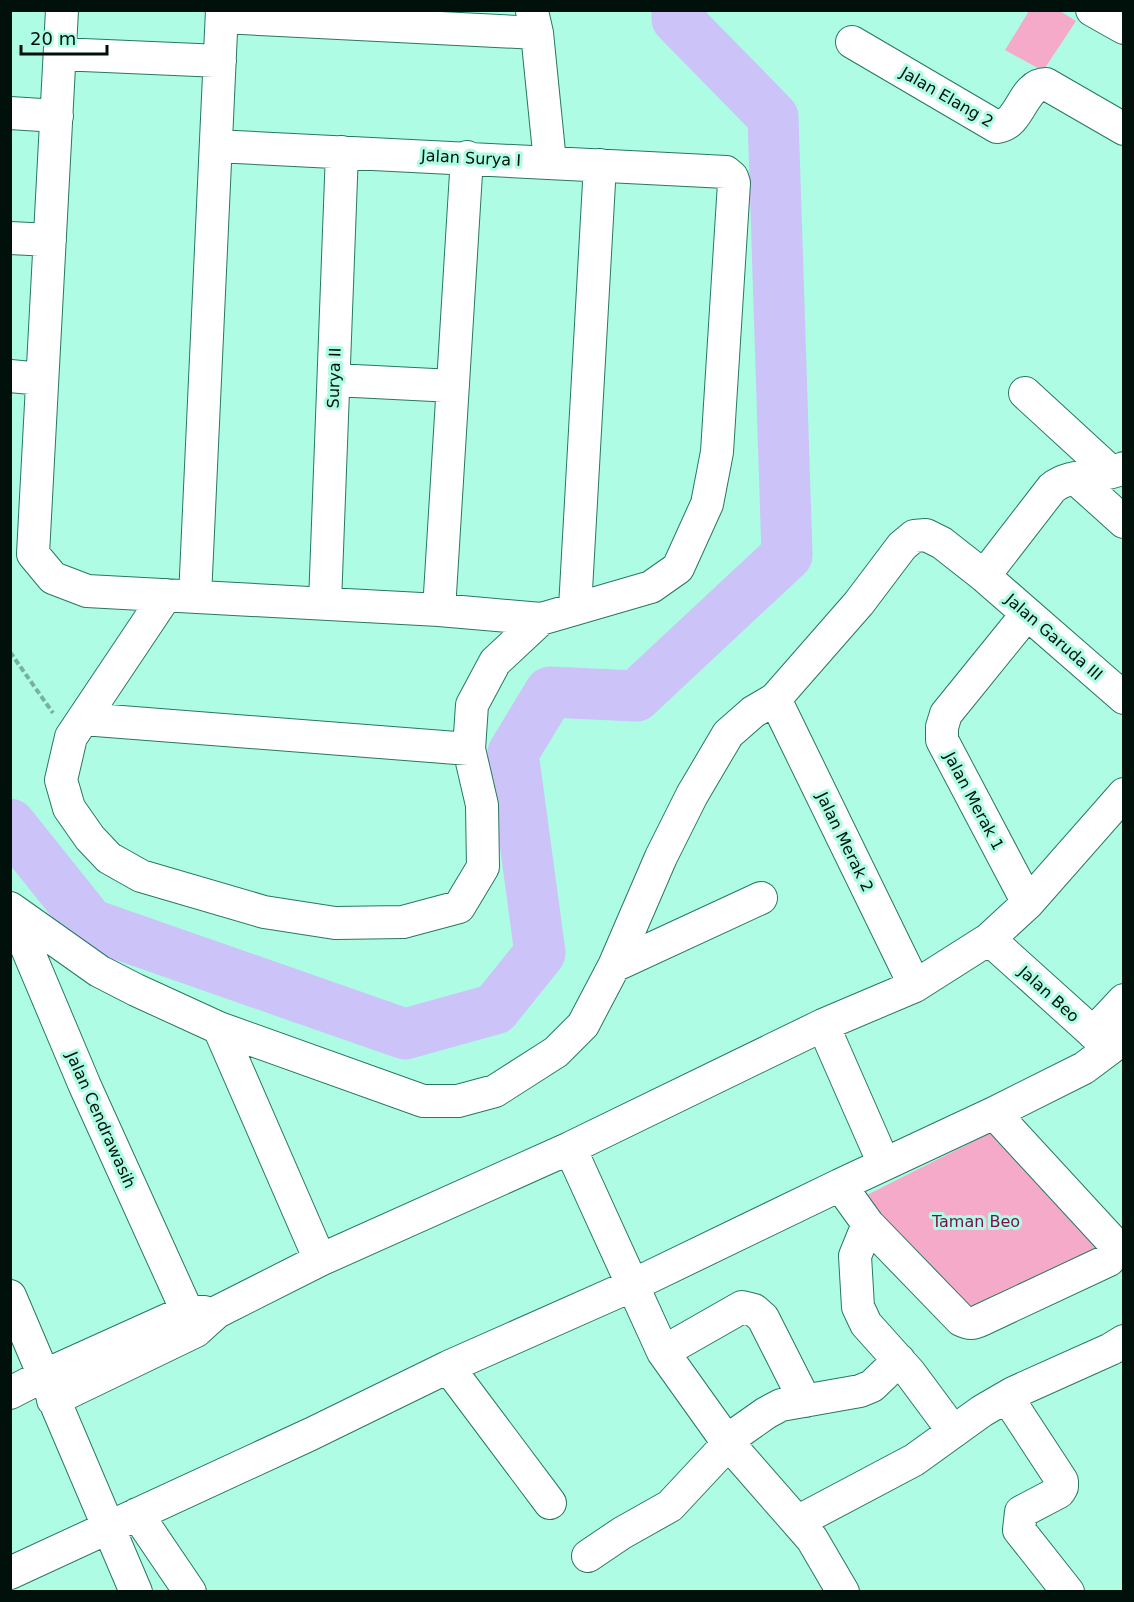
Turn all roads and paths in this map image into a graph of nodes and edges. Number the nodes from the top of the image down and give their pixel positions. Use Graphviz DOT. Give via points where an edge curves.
graph roads {
  1 [pos="62,10"];
  2 [pos="1092,10"];
  3 [pos="222,14"];
  4 [pos="535,22"];
  5 [pos="1124,28"];
  6 [pos="852,42"];
  7 [pos="60,54"];
  8 [pos="220,61"];
  9 [pos="10,113"];
  10 [pos="57,116"];
  11 [pos="1124,129"];
  12 [pos="216,146"];
  13 [pos="342,152"];
  14 [pos="466,158"];
  15 [pos="550,162"];
  16 [pos="600,165"];
  17 [pos="10,238"];
  18 [pos="50,240"];
  19 [pos="10,376"];
  20 [pos="42,379"];
  21 [pos="335,380"];
  22 [pos="453,386"];
  23 [pos="1025,393"];
  24 [pos="1117,470"];
  25 [pos="1076,478"];
  26 [pos="23,513"];
  27 [pos="1124,522"];
  28 [pos="984,576"];
  29 [pos="181,596"];
  30 [pos="325,603"];
  31 [pos="575,608"];
  32 [pos="439,610"];
  33 [pos="1027,614"];
  34 [pos="541,619"];
  35 [pos="10,652"];
  36 [pos="1124,698"];
  37 [pos="775,699"];
  38 [pos="77,728"];
  39 [pos="469,749"];
  40 [pos="1124,794"];
  41 [pos="761,898"];
  42 [pos="1028,903"];
  43 [pos="10,908"];
  44 [pos="989,939"];
  45 [pos="614,966"];
  46 [pos="915,986"];
  47 [pos="1124,1000"];
  48 [pos="823,1025"];
  49 [pos="219,1028"];
  50 [pos="1109,1040"];
  51 [pos="994,1113"];
  52 [pos="570,1148"];
  53 [pos="884,1164"];
  54 [pos="840,1185"];
  55 [pos="868,1224"];
  56 [pos="320,1260"];
  57 [pos="633,1286"];
  58 [pos="10,1296"];
  59 [pos="200,1318"];
  60 [pos="1124,1341"];
  61 [pos="663,1352"];
  62 [pos="899,1360"];
  63 [pos="448,1367"];
  64 [pos="48,1388"];
  65 [pos="10,1393"];
  66 [pos="1007,1397"];
  67 [pos="805,1401"];
  68 [pos="953,1431"];
  69 [pos="728,1443"];
  70 [pos="550,1503"];
  71 [pos="137,1514"];
  72 [pos="797,1522"];
  73 [pos="108,1528"];
  74 [pos="588,1556"];
  75 [pos="10,1573"];
  76 [pos="136,1592"];
  77 [pos="190,1592"];
  78 [pos="843,1592"];
  79 [pos="1068,1592"];
  1 -- 7 [label="street"];
  2 -- 5 [label="street"];
  3 -- 4 [label="street"];
  3 -- 8 [label="street"];
  4 -- 15 [label="street"];
  6 -- 11 [label="street, Jalan Elang 2" via="997,128 1010,122 1034,88 1046,84"];
  7 -- 8 [label="street"];
  7 -- 10 [label="street"];
  8 -- 12 [label="street"];
  9 -- 10 [label="street"];
  10 -- 18 [label="street"];
  12 -- 13 [label="street, Jalan Surya I"];
  12 -- 29 [label="street"];
  13 -- 14 [label="street, Jalan Surya I"];
  13 -- 21 [label="street, Surya II"];
  14 -- 15 [label="street, Jalan Surya I"];
  14 -- 22 [label="street"];
  15 -- 16 [label="street, Jalan Surya I"];
  16 -- 31 [label="street"];
  16 -- 31 [label="street, Jalan Surya I" via="726,172 734,183 717,453 707,504 678,568 651,587"];
  17 -- 18 [label="street"];
  18 -- 20 [label="street"];
  19 -- 20 [label="street"];
  20 -- 26 [label="street"];
  21 -- 22 [label="street"];
  21 -- 30 [label="street, Surya II"];
  22 -- 32 [label="street"];
  23 -- 24 [label="street"];
  24 -- 25 [label="street"];
  25 -- 27 [label="street"];
  25 -- 28 [label="street" via="1062,479 1052,488"];
  26 -- 29 [label="street" via="33,554 53,578 87,591"];
  28 -- 33 [label="street, Jalan Garuda III"];
  28 -- 37 [label="street, Jalan Garuda III" via="942,543 926,535 914,536"];
  29 -- 30 [label="street"];
  29 -- 38 [label="street"];
  30 -- 32 [label="street"];
  31 -- 34 [label="street"];
  32 -- 34 [label="street"];
  33 -- 36 [label="street, Jalan Garuda III"];
  33 -- 42 [label="street, Jalan Merak 1" via="946,714 942,740"];
  34 -- 39 [label="street" via="495,662 472,705"];
  35 -- 38 [label="path"];
  37 -- 45 [label="street" via="728,734 661,857"];
  37 -- 46 [label="street, Jalan Merak 2"];
  38 -- 39 [label="street"];
  38 -- 39 [label="street" via="60,780 69,808 109,858 141,876 264,912 335,923 403,922 459,907 483,867 482,804"];
  40 -- 42 [label="street"];
  41 -- 45 [label="street"];
  42 -- 44 [label="street"];
  43 -- 49 [label="street" via="99,971"];
  43 -- 59 [label="street, Jalan Cendrawasih" via="85,1086"];
  44 -- 46 [label="street"];
  44 -- 50 [label="street, Jalan Beo"];
  45 -- 49 [label="street" via="583,1026 556,1052 495,1091 458,1101 423,1101"];
  46 -- 48 [label="street"];
  47 -- 50 [label="street"];
  48 -- 52 [label="street"];
  48 -- 53 [label="street"];
  49 -- 56 [label="street"];
  50 -- 51 [label="street" via="1084,1068"];
  51 -- 53 [label="street"];
  51 -- 55 [label="street" via="1111,1240 1115,1250 1109,1260 973,1324 961,1320"];
  52 -- 56 [label="street"];
  52 -- 57 [label="street"];
  53 -- 54 [label="street"];
  54 -- 55 [label="street"];
  54 -- 57 [label="street"];
  55 -- 62 [label="street" via="855,1256 858,1307 867,1324"];
  56 -- 59 [label="street"];
  57 -- 61 [label="street"];
  57 -- 63 [label="street"];
  58 -- 64 [label="street"];
  59 -- 64 [label="street"];
  60 -- 66 [label="street"];
  61 -- 67 [label="street" via="742,1307 753,1310 763,1318"];
  61 -- 69 [label="street"];
  62 -- 67 [label="street" via="872,1386"];
  62 -- 68 [label="street"];
  63 -- 70 [label="street"];
  63 -- 71 [label="street"];
  64 -- 65 [label="street"];
  64 -- 73 [label="street"];
  66 -- 68 [label="street"];
  66 -- 79 [label="street" via="1062,1481 1059,1492 1021,1512 1019,1530"];
  67 -- 69 [label="street" via="781,1405 766,1413"];
  68 -- 72 [label="street" via="914,1460"];
  69 -- 72 [label="street"];
  69 -- 74 [label="street" via="670,1506"];
  71 -- 73 [label="street"];
  71 -- 77 [label="street"];
  72 -- 78 [label="street" via="812,1539"];
  73 -- 75 [label="street"];
  73 -- 76 [label="street"];
}
